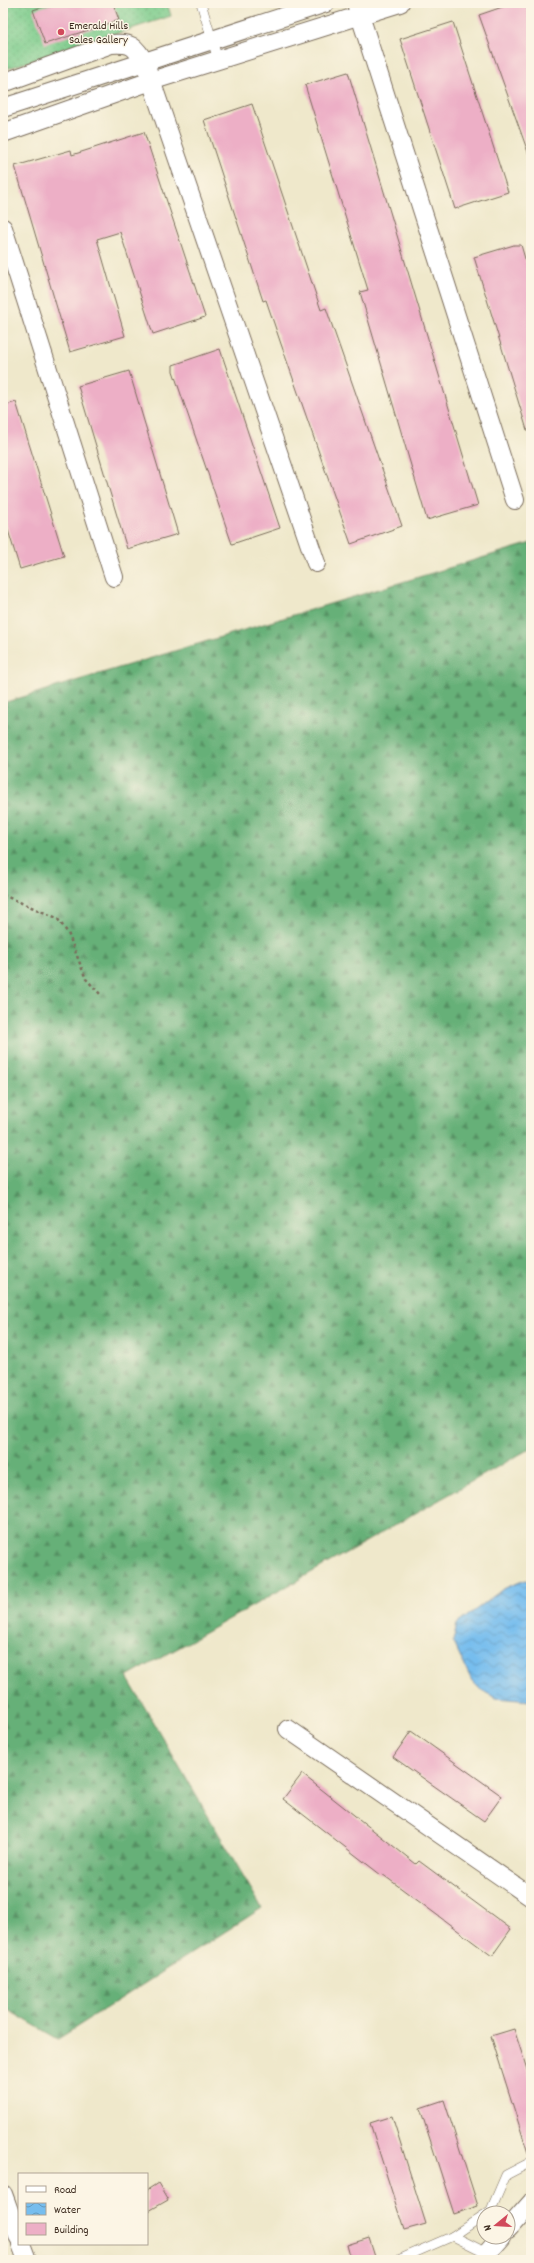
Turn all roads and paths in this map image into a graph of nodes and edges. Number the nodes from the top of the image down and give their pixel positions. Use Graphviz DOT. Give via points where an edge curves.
graph roads {
  1 [pos="201,3"];
  2 [pos="326,3"];
  3 [pos="400,3"];
  4 [pos="358,9"];
  5 [pos="212,40"];
  6 [pos="218,60"];
  7 [pos="145,63"];
  8 [pos="152,81"];
  9 [pos="3,83"];
  10 [pos="3,108"];
  11 [pos="3,133"];
  12 [pos="3,228"];
  13 [pos="515,500"];
  14 [pos="316,563"];
  15 [pos="114,577"];
  16 [pos="3,895"];
  17 [pos="101,995"];
  18 [pos="288,1729"];
  19 [pos="531,1897"];
  20 [pos="531,2162"];
  21 [pos="3,2194"];
  22 [pos="531,2203"];
  23 [pos="494,2205"];
  24 [pos="516,2220"];
  25 [pos="476,2221"];
  26 [pos="18,2235"];
  27 [pos="454,2236"];
  28 [pos="21,2245"];
  29 [pos="495,2245"];
  30 [pos="486,2256"];
  31 [pos="27,2260"];
  32 [pos="398,2260"];
  1 -- 5 [label="lane"];
  2 -- 5 [label="street"];
  3 -- 4 [label="street"];
  4 -- 6 [label="street"];
  4 -- 13 [label="street"];
  5 -- 6 [label="lane"];
  5 -- 7 [label="street"];
  6 -- 8 [label="street"];
  7 -- 8 [label="street"];
  7 -- 9 [label="street" via="135,47 111,44"];
  7 -- 10 [label="street"];
  8 -- 11 [label="street"];
  8 -- 14 [label="street"];
  12 -- 15 [label="street"];
  16 -- 17 [label="path" via="57,918 68,932 86,980"];
  18 -- 19 [label="street"];
  20 -- 23 [label="lane" via="506,2175"];
  21 -- 26 [label="street"];
  22 -- 24 [label="street"];
  25 -- 27 [label="lane"];
  27 -- 30 [label="lane"];
  27 -- 32 [label="lane"];
  28 -- 31 [label="street"];
  29 -- 30 [label="street"];
}
